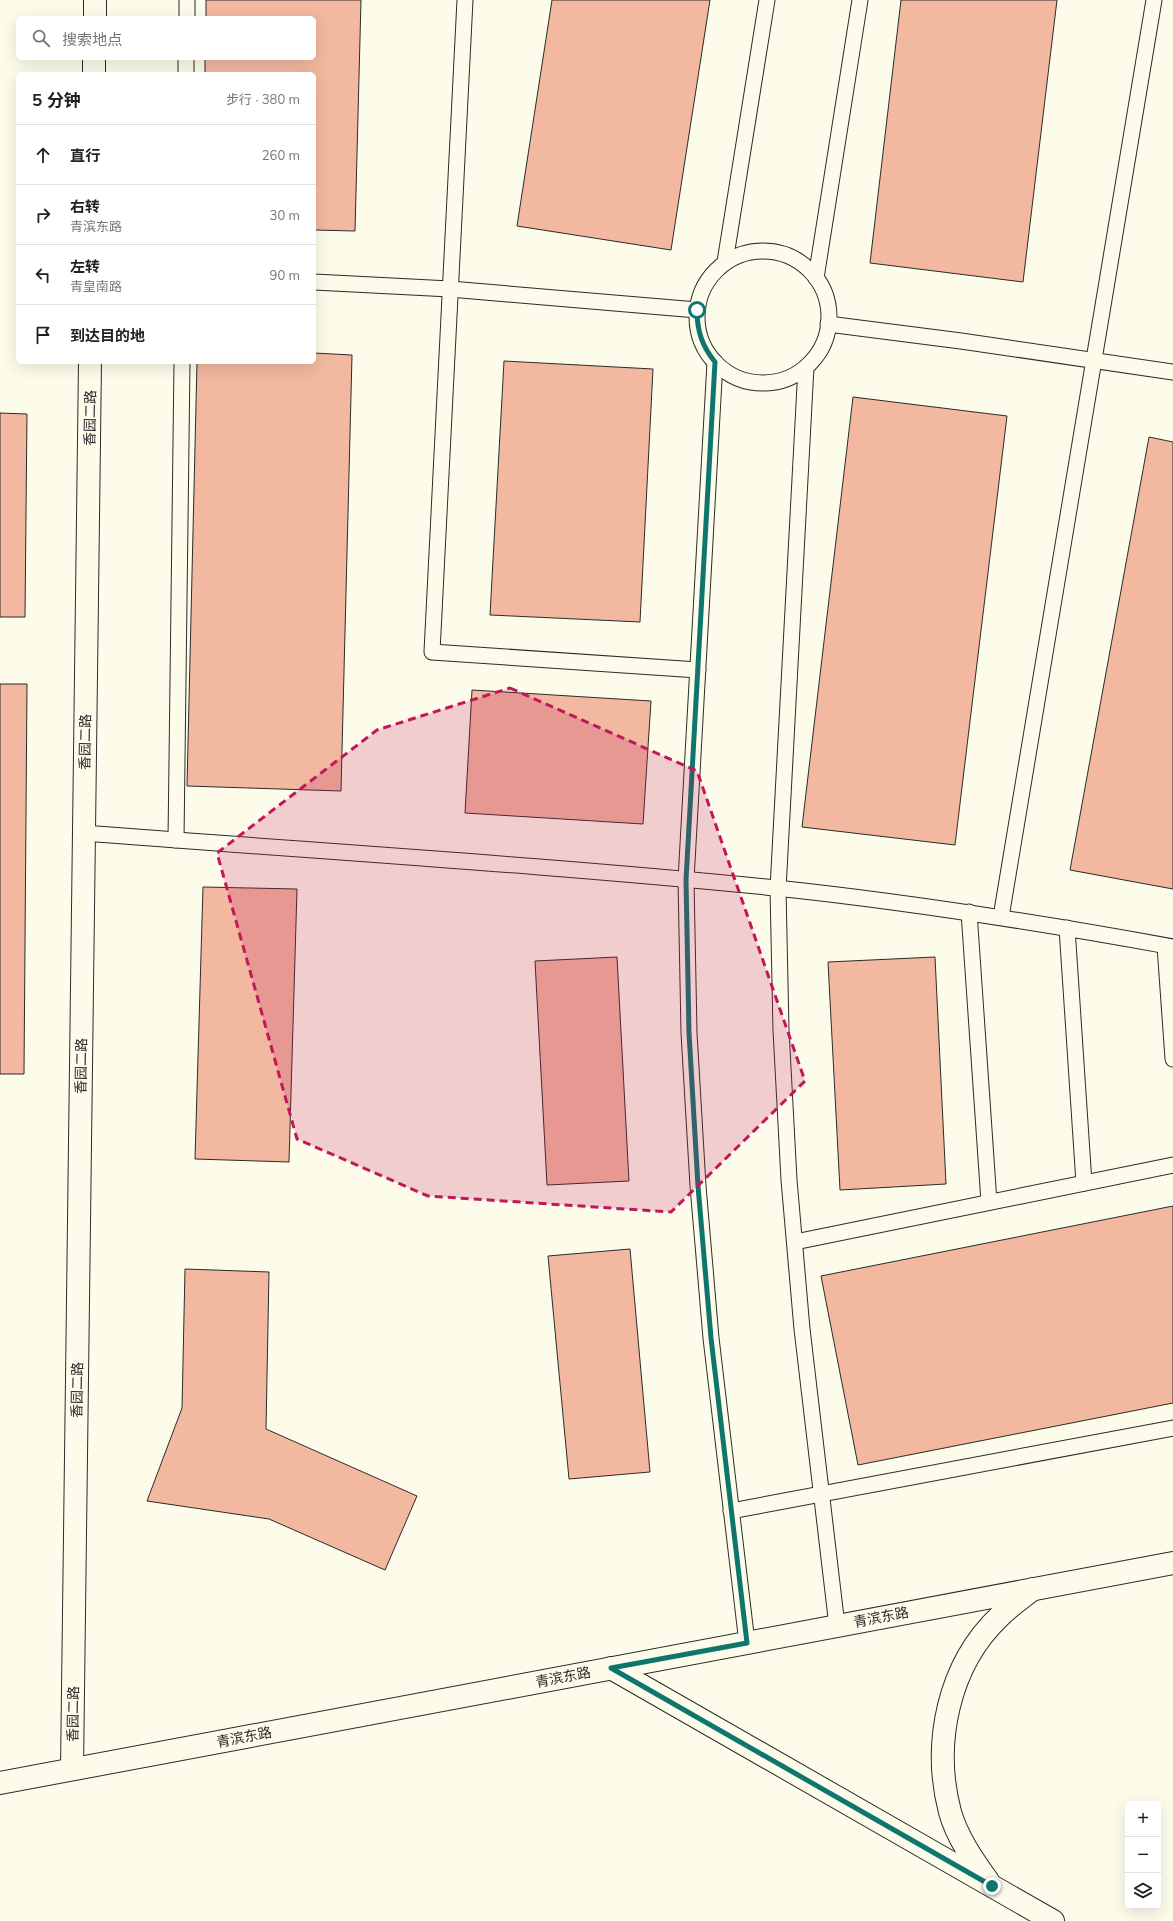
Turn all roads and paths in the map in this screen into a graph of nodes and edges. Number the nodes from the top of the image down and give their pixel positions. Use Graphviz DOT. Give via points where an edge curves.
graph roads {
  1 [pos="95,0"];
  2 [pos="187,0"];
  3 [pos="464,0"];
  4 [pos="767,0"];
  5 [pos="860,0"];
  6 [pos="1154,0"];
  7 [pos="95,16"];
  8 [pos="186,16"];
  9 [pos="94,60"];
  10 [pos="186,60"];
  11 [pos="94,72"];
  12 [pos="186,72"];
  13 [pos="725,262"];
  14 [pos="816,278"];
  15 [pos="316,282"];
  16 [pos="450,289"];
  17 [pos="697,310"];
  18 [pos="828,324"];
  19 [pos="1094,360"];
  20 [pos="715,362"];
  21 [pos="90,364"];
  22 [pos="182,364"];
  23 [pos="806,367"];
  24 [pos="1173,372"];
  25 [pos="698,670"];
  26 [pos="84,833"];
  27 [pos="176,840"];
  28 [pos="686,880"];
  29 [pos="778,889"];
  30 [pos="969,912"];
  31 [pos="1001,917"];
  32 [pos="1067,928"];
  33 [pos="1169,946"];
  34 [pos="1173,1059"];
  35 [pos="1173,1165"];
  36 [pos="1084,1183"];
  37 [pos="989,1202"];
  38 [pos="794,1242"];
  39 [pos="1173,1428"];
  40 [pos="822,1494"];
  41 [pos="731,1511"];
  42 [pos="1173,1563"];
  43 [pos="1033,1589"];
  44 [pos="837,1626"];
  45 [pos="747,1643"];
  46 [pos="611,1668"];
  47 [pos="72,1769"];
  48 [pos="0,1783"];
  49 [pos="992,1886"];
  50 [pos="1053,1921"];
  1 -- 7 [label="street"];
  2 -- 8 [label="lane"];
  3 -- 16 [label="lane"];
  4 -- 13 [label="lane"];
  5 -- 14 [label="lane"];
  6 -- 19 [label="lane"];
  9 -- 11 [label="street"];
  10 -- 12 [label="lane"];
  13 -- 14 [label="lane" via="740,254 757,250 774,251 790,256 805,265"];
  13 -- 17 [label="lane" via="711,274 704,285"];
  14 -- 18 [label="lane" via="824,292"];
  15 -- 16 [label="lane"];
  16 -- 17 [label="lane"];
  16 -- 25 [label="lane" via="432,652"];
  17 -- 20 [label="lane" via="700,338"];
  18 -- 19 [label="lane"];
  18 -- 23 [label="lane" via="817,354"];
  19 -- 24 [label="lane"];
  19 -- 31 [label="lane"];
  20 -- 23 [label="lane" via="728,373 760,383 777,382"];
  20 -- 25 [label="lane"];
  21 -- 26 [label="street, 香园二路"];
  22 -- 27 [label="lane"];
  23 -- 29 [label="lane"];
  25 -- 28 [label="lane"];
  26 -- 27 [label="lane"];
  26 -- 47 [label="street, 香园二路"];
  27 -- 28 [label="lane"];
  28 -- 29 [label="lane"];
  28 -- 41 [label="lane" via="689,1033 698,1186 711,1338"];
  29 -- 30 [label="lane"];
  29 -- 38 [label="lane" via="781,1030"];
  30 -- 31 [label="lane"];
  30 -- 37 [label="lane"];
  31 -- 32 [label="lane"];
  32 -- 33 [label="lane"];
  32 -- 36 [label="lane"];
  33 -- 34 [label="lane"];
  35 -- 36 [label="lane"];
  36 -- 37 [label="lane"];
  37 -- 38 [label="lane"];
  38 -- 40 [label="lane"];
  39 -- 40 [label="lane"];
  40 -- 41 [label="lane"];
  40 -- 44 [label="lane"];
  41 -- 45 [label="lane"];
  42 -- 43 [label="street, 青滨东路"];
  43 -- 44 [label="street, 青滨东路"];
  43 -- 49 [label="street" via="999,1616 973,1648 954,1687 944,1728 943,1771 950,1813 968,1852"];
  44 -- 45 [label="street, 青滨东路"];
  45 -- 46 [label="street, 青滨东路"];
  46 -- 47 [label="street, 青滨东路"];
  46 -- 49 [label="street"];
  47 -- 48 [label="street, 青滨东路"];
  49 -- 50 [label="street"];
}
